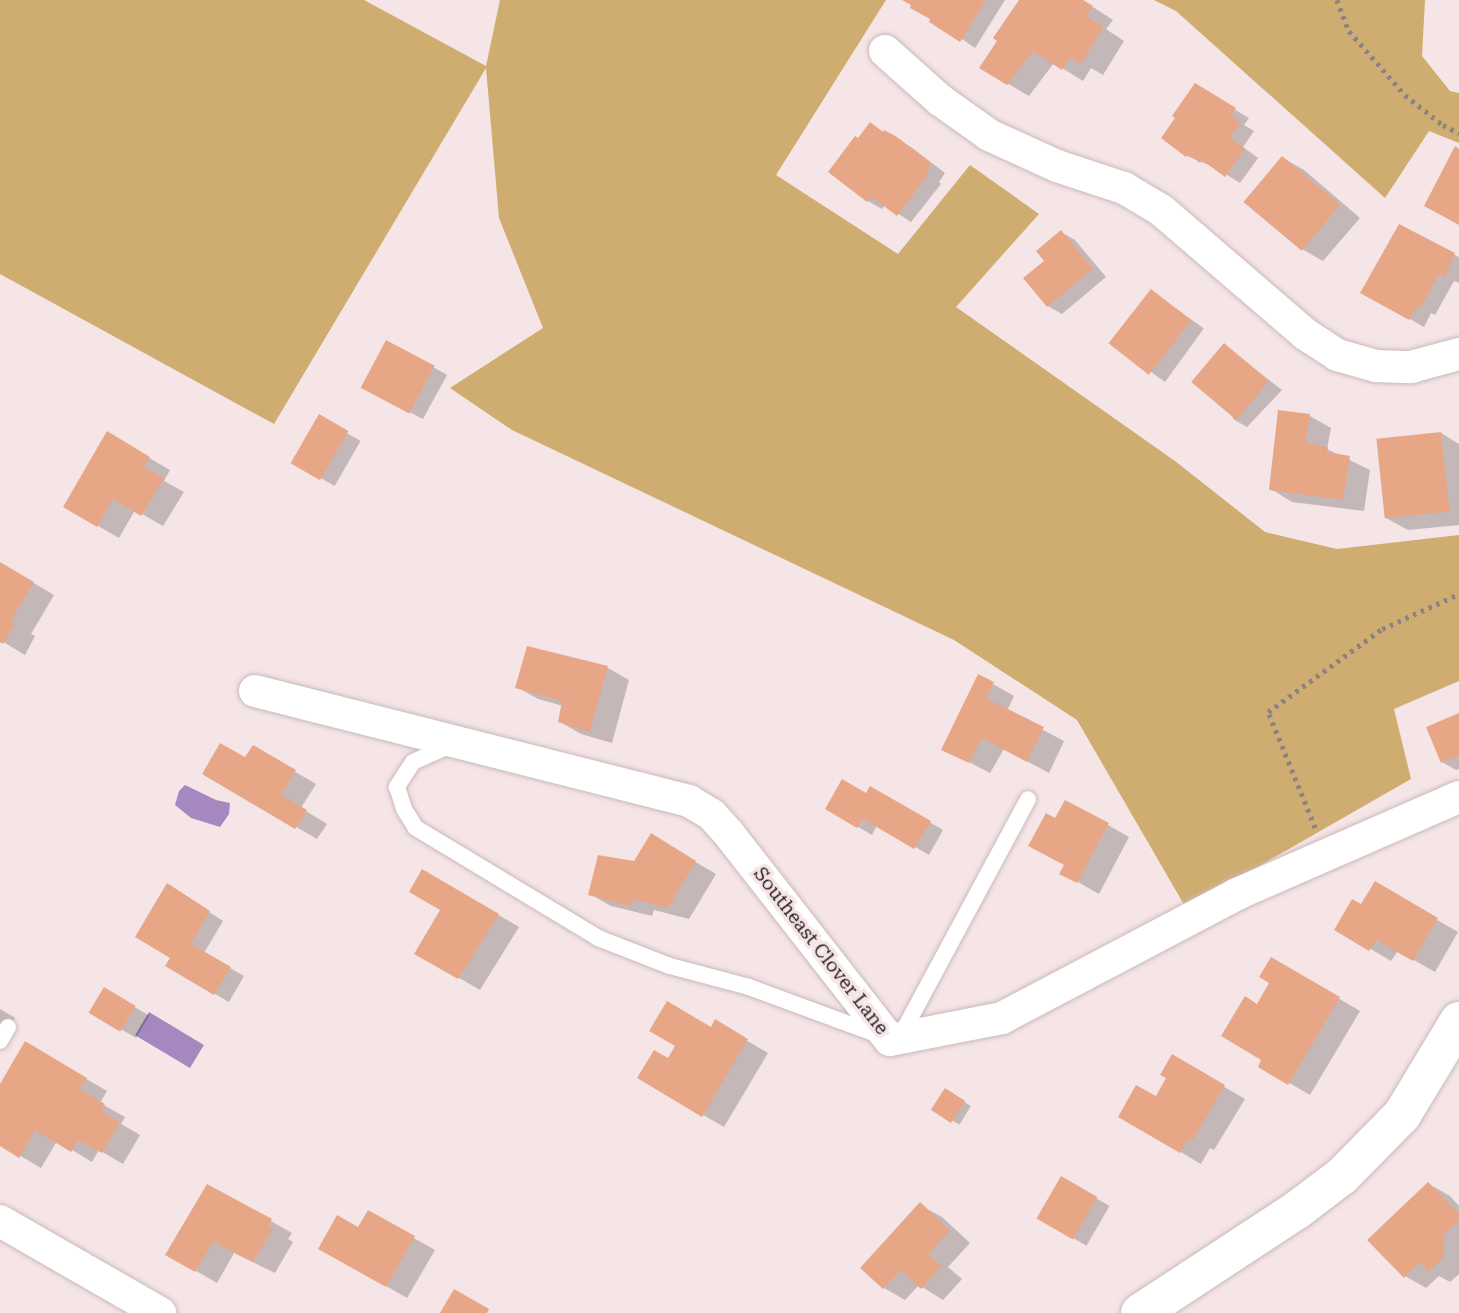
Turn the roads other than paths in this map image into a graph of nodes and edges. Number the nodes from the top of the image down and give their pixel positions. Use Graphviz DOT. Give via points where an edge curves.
graph roads {
  1 [pos="885,51"];
  2 [pos="1459,354"];
  3 [pos="255,691"];
  4 [pos="457,742"];
  5 [pos="1459,797"];
  6 [pos="1028,799"];
  7 [pos="1459,1021"];
  8 [pos="895,1038"];
  9 [pos="0,1221"];
  10 [pos="160,1313"];
  11 [pos="1140,1313"];
  1 -- 2 [label="street" via="940,100 989,135 1057,166 1125,188 1161,210 1305,334 1337,355 1376,366 1411,367"];
  3 -- 4 [label="street, Southeast Clover Lane"];
  4 -- 8 [label="street, Southeast Clover Lane" via="689,801 712,816"];
  4 -- 8 [label="lane" via="412,762 397,787 416,828 598,938 670,966 749,987"];
  5 -- 8 [label="street, Southeast Clover Lane" via="1237,894 1002,1018"];
  6 -- 8 [label="lane"];
  7 -- 11 [label="main road" via="1402,1115 1342,1176"];
  9 -- 10 [label="street"];
}
